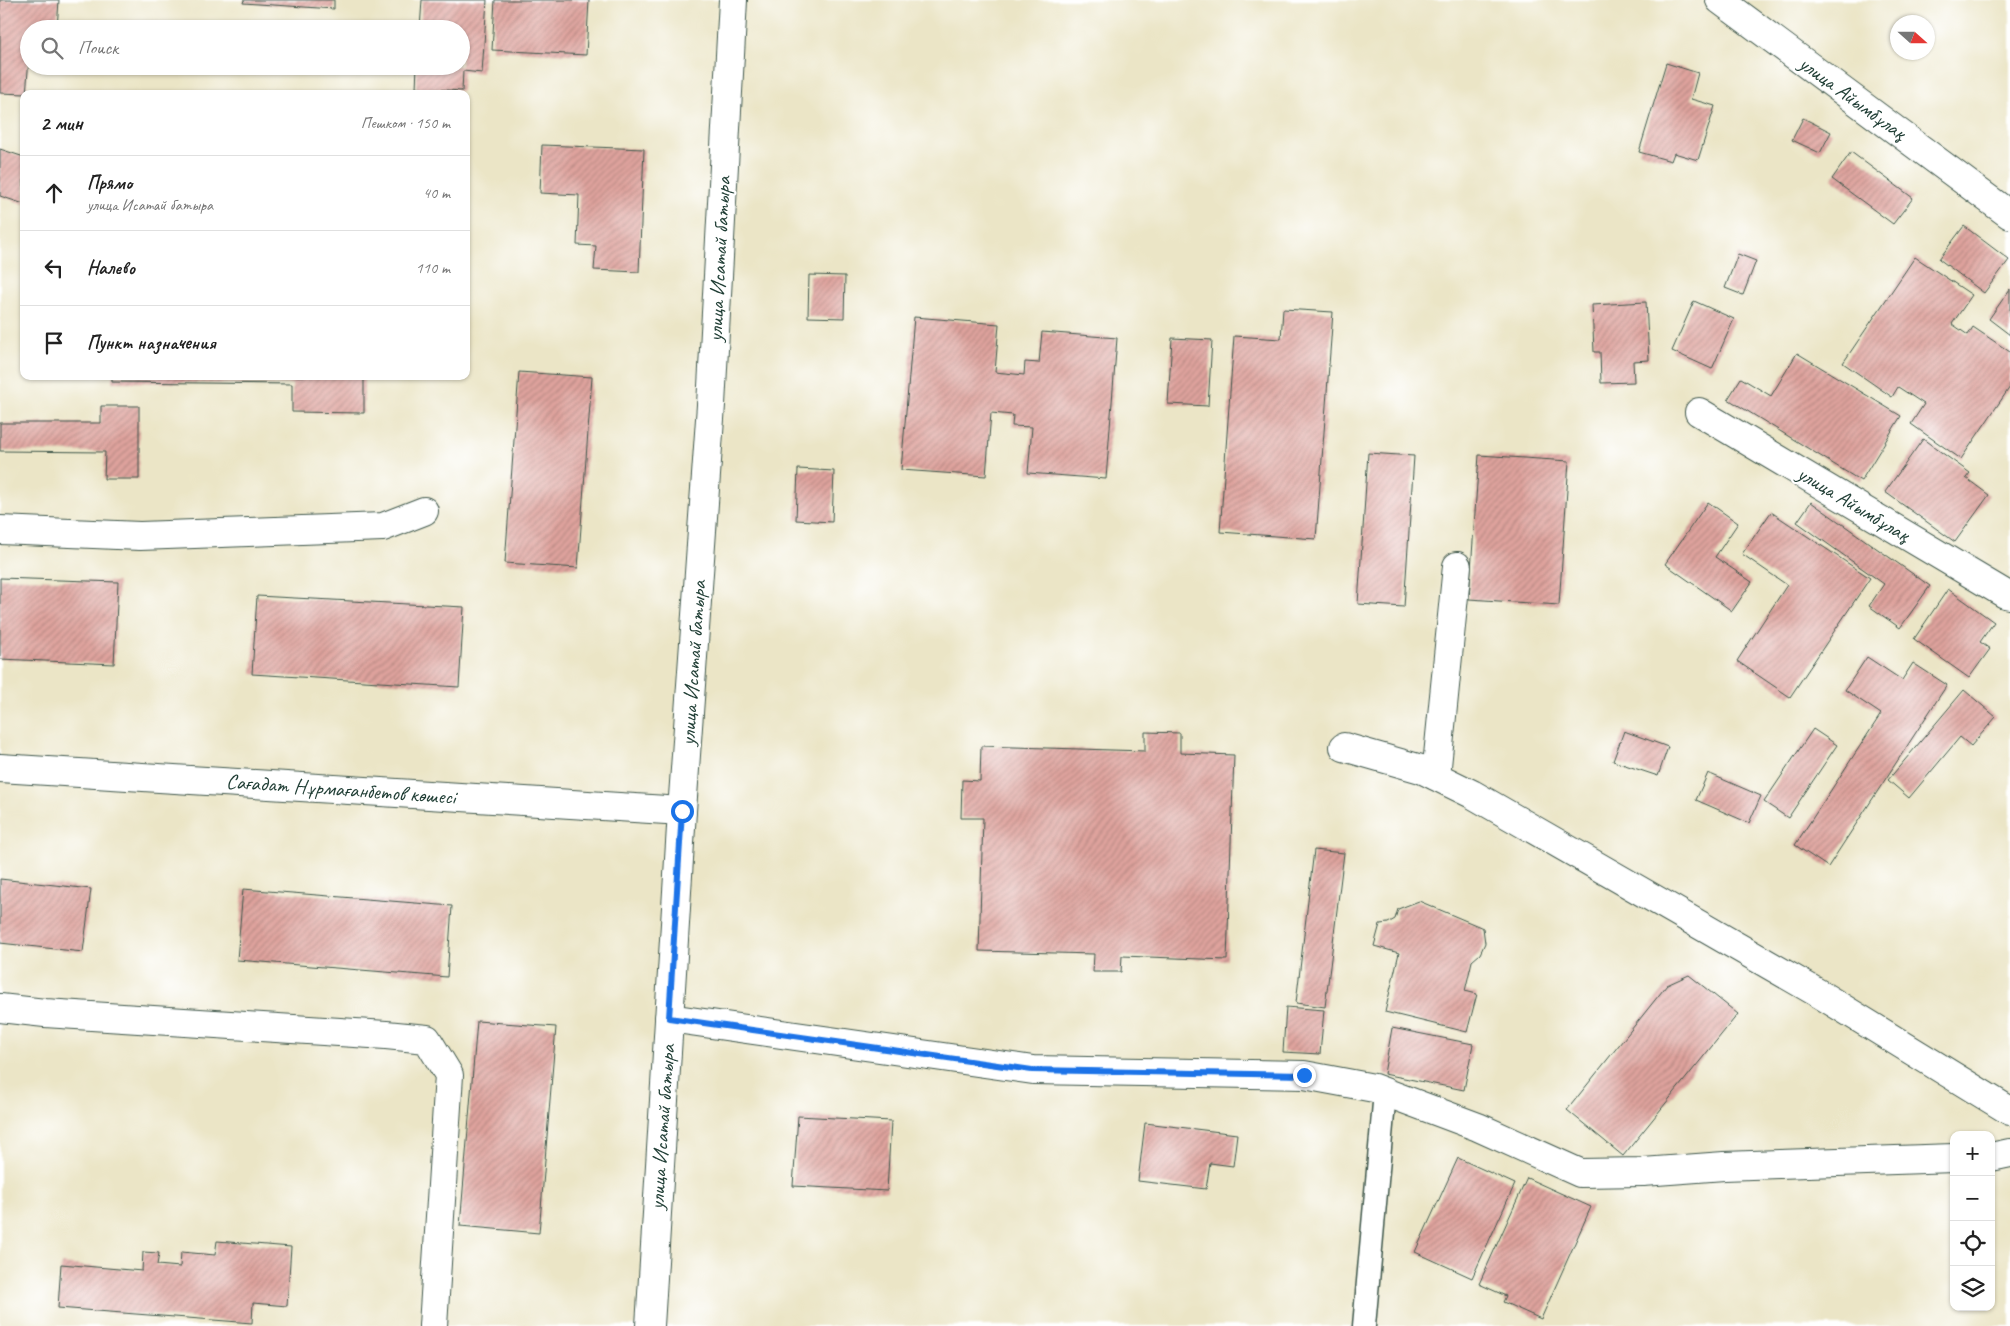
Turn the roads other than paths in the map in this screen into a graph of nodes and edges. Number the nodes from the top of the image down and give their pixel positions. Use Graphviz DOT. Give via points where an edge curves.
graph roads {
  1 [pos="733,0"];
  2 [pos="1720,0"];
  3 [pos="2010,215"];
  4 [pos="1699,412"];
  5 [pos="424,511"];
  6 [pos="0,530"];
  7 [pos="1457,566"];
  8 [pos="2010,595"];
  9 [pos="1344,747"];
  10 [pos="0,768"];
  11 [pos="1436,776"];
  12 [pos="682,811"];
  13 [pos="0,1008"];
  14 [pos="669,1018"];
  15 [pos="1385,1092"];
  16 [pos="2010,1111"];
  17 [pos="2010,1153"];
  18 [pos="1995,1156"];
  19 [pos="1950,1158"];
  20 [pos="433,1326"];
  21 [pos="650,1326"];
  22 [pos="1364,1326"];
  1 -- 12 [label="street, улица Исатай батыра" via="712,395"];
  2 -- 3 [label="street, улица Айымбұлақ"];
  4 -- 8 [label="street, улица Айымбұлақ"];
  5 -- 6 [label="street" via="383,528 140,536"];
  7 -- 11 [label="street"];
  9 -- 11 [label="street"];
  10 -- 12 [label="street, Сағадат Нұрмағанбетов көшесі"];
  11 -- 16 [label="street" via="1515,818 1818,993"];
  12 -- 14 [label="street, улица Исатай батыра"];
  13 -- 20 [label="street" via="427,1039 449,1075"];
  14 -- 15 [label="street" via="1032,1070 1304,1075"];
  14 -- 21 [label="street, улица Исатай батыра"];
  15 -- 19 [label="street" via="1478,1127 1580,1173"];
  15 -- 22 [label="lane"];
  17 -- 18 [label="street"];
}
